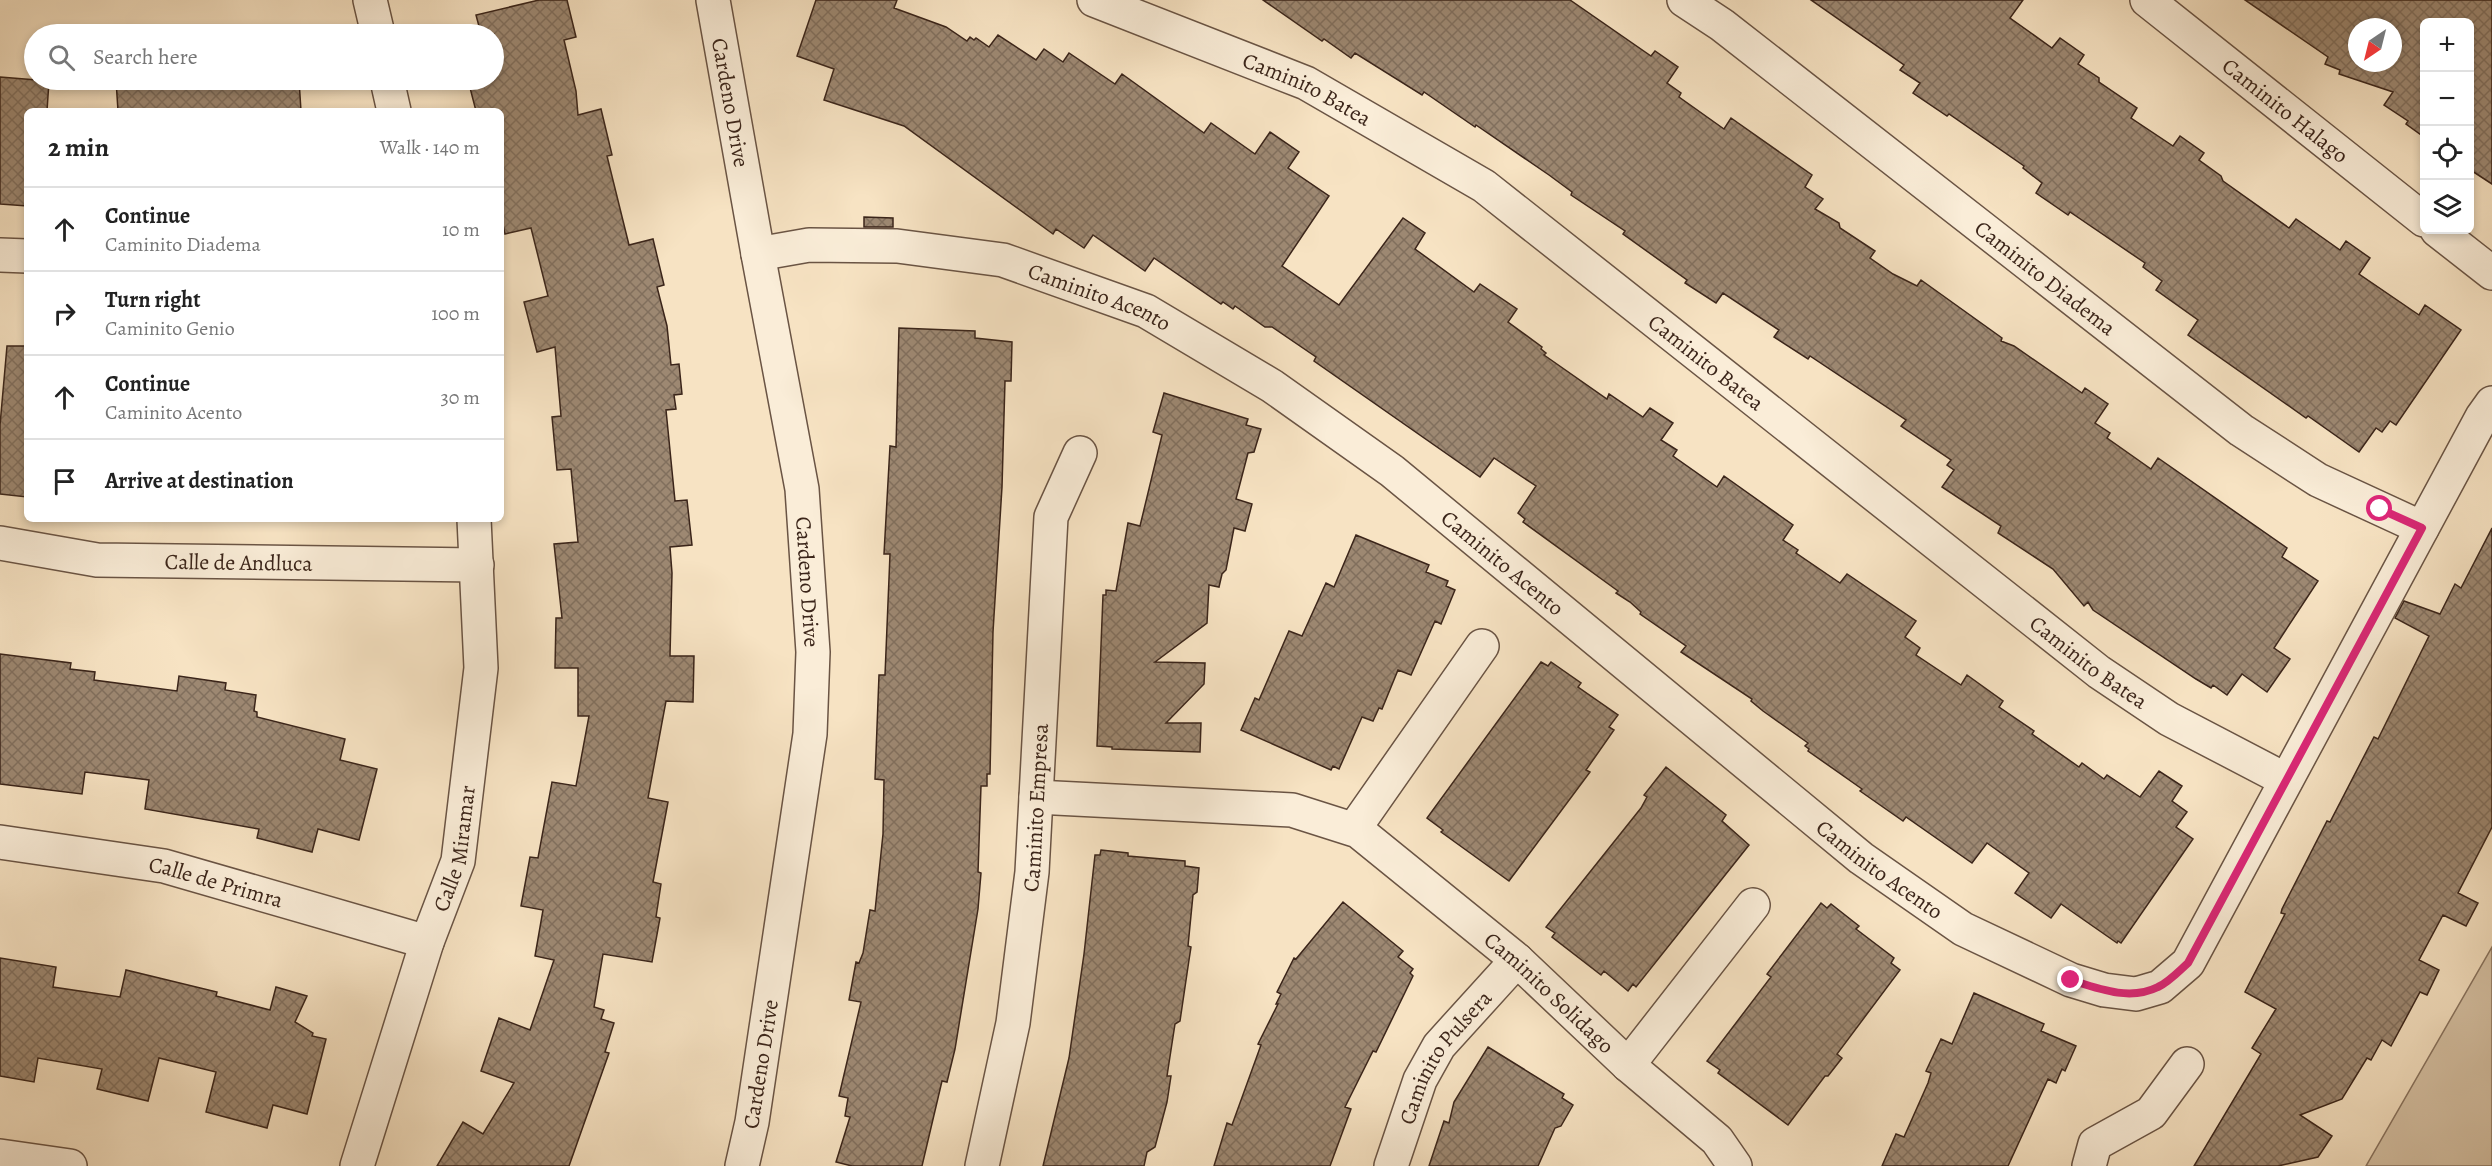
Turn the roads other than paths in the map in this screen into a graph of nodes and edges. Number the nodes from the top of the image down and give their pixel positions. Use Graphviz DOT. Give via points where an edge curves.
graph roads {
  1 [pos="370,0"];
  2 [pos="713,0"];
  3 [pos="1094,0"];
  4 [pos="1684,0"];
  5 [pos="2147,0"];
  6 [pos="376,24"];
  7 [pos="389,90"];
  8 [pos="393,108"];
  9 [pos="2420,217"];
  10 [pos="2442,234"];
  11 [pos="758,254"];
  12 [pos="0,255"];
  13 [pos="24,256"];
  14 [pos="2492,273"];
  15 [pos="2492,403"];
  16 [pos="1080,453"];
  17 [pos="474,522"];
  18 [pos="2422,528"];
  19 [pos="0,543"];
  20 [pos="477,565"];
  21 [pos="1482,646"];
  22 [pos="2286,780"];
  23 [pos="1036,797"];
  24 [pos="1354,829"];
  25 [pos="0,842"];
  26 [pos="1753,905"];
  27 [pos="427,942"];
  28 [pos="1517,960"];
  29 [pos="2187,1064"];
  30 [pos="1628,1065"];
  31 [pos="0,1156"];
  32 [pos="70,1166"];
  33 [pos="357,1166"];
  34 [pos="742,1166"];
  35 [pos="982,1166"];
  36 [pos="1391,1166"];
  37 [pos="1736,1166"];
  38 [pos="2088,1166"];
  1 -- 6 [label="street"];
  2 -- 11 [label="street, Cardeno Drive"];
  3 -- 22 [label="street, Caminito Batea" via="1306,83 1484,186 2099,672 2169,719"];
  4 -- 18 [label="street, Caminito Diadema" via="1722,24 2241,430 2318,480"];
  5 -- 9 [label="street, Caminito Halago"];
  7 -- 8 [label="street"];
  10 -- 14 [label="street"];
  11 -- 22 [label="street, Caminito Acento" via="809,244 897,246 1003,260 1146,311 1272,386 1392,471 1861,858 1964,929 2071,980 2136,994 2160,987 2188,963"];
  11 -- 34 [label="street, Cardeno Drive" via="802,489 813,652 810,734 752,1122"];
  12 -- 13 [label="street"];
  15 -- 18 [label="street"];
  16 -- 23 [label="street, Caminito Empresa" via="1051,517"];
  17 -- 20 [label="street, Calle Miramar"];
  18 -- 22 [label="street"];
  19 -- 20 [label="street, Calle de Andluca" via="97,560"];
  20 -- 27 [label="street, Calle Miramar" via="481,668 458,861"];
  21 -- 24 [label="street"];
  23 -- 24 [label="street, Caminito Solidago" via="1292,810"];
  23 -- 35 [label="street, Caminito Empresa" via="1032,872 1013,1023"];
  24 -- 28 [label="street, Caminito Solidago"];
  25 -- 27 [label="street, Calle de Primra" via="164,866"];
  26 -- 30 [label="street"];
  27 -- 33 [label="street, Calle Miramar"];
  28 -- 30 [label="street, Caminito Solidago"];
  28 -- 36 [label="street, Caminito Pulsera" via="1439,1046 1420,1080"];
  29 -- 38 [label="street" via="2151,1113 2096,1144"];
  30 -- 37 [label="street, Caminito Solidago" via="1718,1140"];
  31 -- 32 [label="street"];
}
